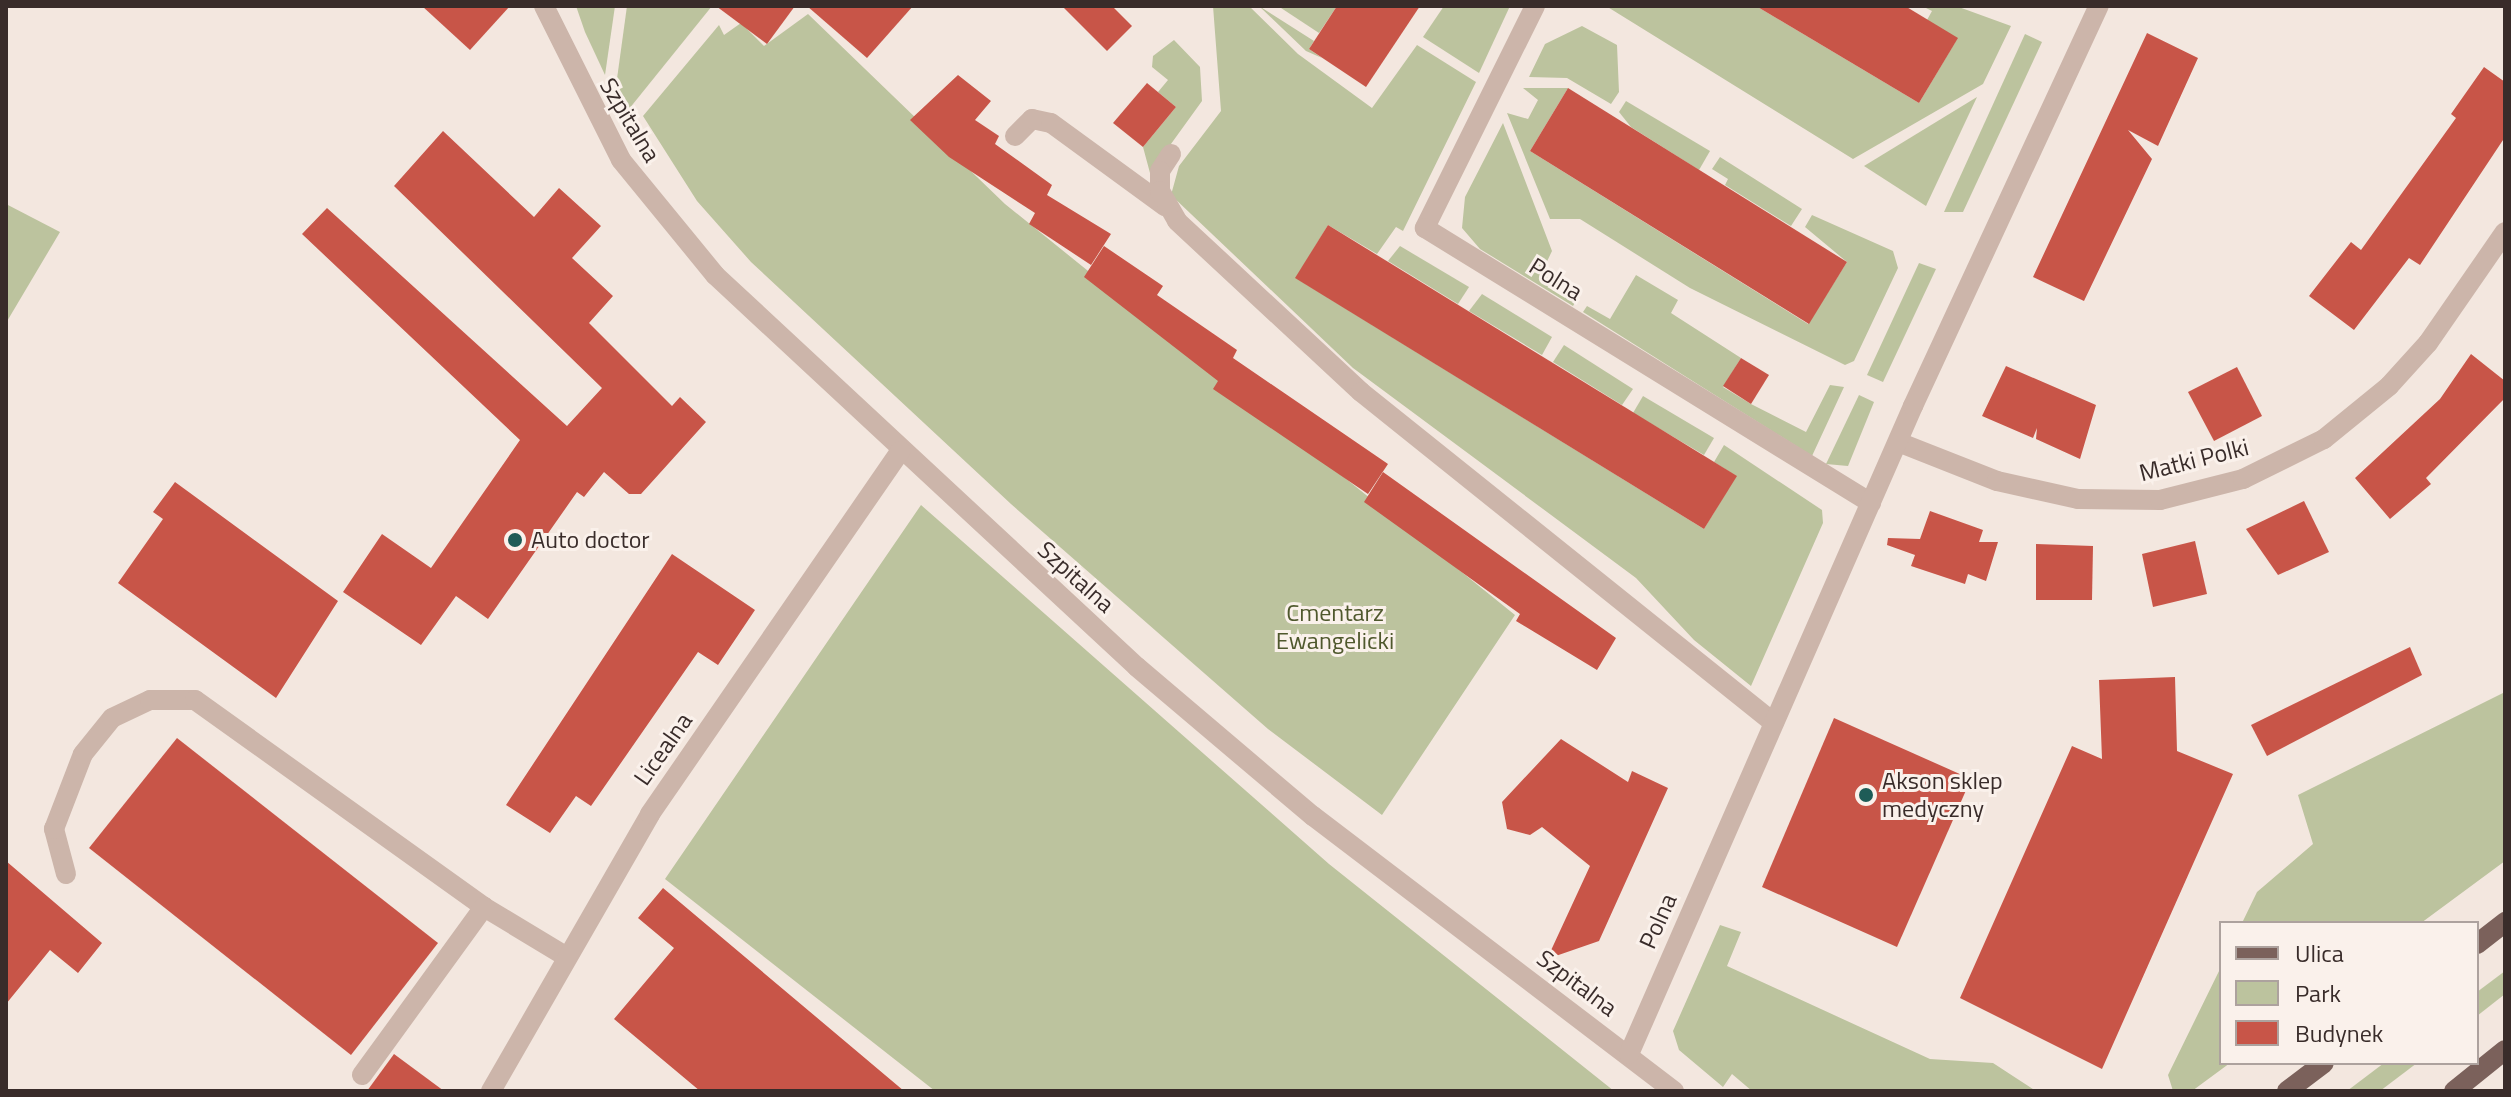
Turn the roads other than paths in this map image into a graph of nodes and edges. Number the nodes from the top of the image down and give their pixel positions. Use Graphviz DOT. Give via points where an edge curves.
graph roads {
  1 [pos="544,6"];
  2 [pos="1535,6"];
  3 [pos="2099,6"];
  4 [pos="1015,136"];
  5 [pos="1171,154"];
  6 [pos="1165,206"];
  7 [pos="2505,232"];
  8 [pos="1898,442"];
  9 [pos="900,451"];
  10 [pos="1871,503"];
  11 [pos="1774,723"];
  12 [pos="66,874"];
  13 [pos="484,907"];
  14 [pos="2505,922"];
  15 [pos="2479,942"];
  16 [pos="567,957"];
  17 [pos="2505,1050"];
  18 [pos="1629,1054"];
  19 [pos="2321,1065"];
  20 [pos="362,1075"];
  21 [pos="491,1091"];
  22 [pos="1674,1091"];
  23 [pos="2287,1091"];
  24 [pos="2454,1091"];
  1 -- 9 [label="street, Szpitalna" via="607,134 664,220"];
  2 -- 10 [label="street, Polna" via="1425,228"];
  3 -- 8 [label="street, Polna"];
  4 -- 6 [label="street" via="1032,119 1051,123"];
  5 -- 6 [label="street" via="1160,171"];
  6 -- 11 [label="street" via="1361,392"];
  7 -- 8 [label="street, Matki Polki" via="2437,332 2389,386 2324,439 2243,479 2160,500 2078,499 1997,481"];
  8 -- 10 [label="street, Polna"];
  9 -- 16 [label="street, Licealna" via="650,814"];
  9 -- 18 [label="street, Szpitalna" via="1313,816"];
  10 -- 11 [label="street, Polna"];
  11 -- 18 [label="street, Polna"];
  12 -- 13 [label="street" via="54,829 83,754 112,718 150,700 195,700"];
  13 -- 16 [label="street"];
  13 -- 20 [label="street"];
  14 -- 15 [label="main road"];
  16 -- 21 [label="street, Licealna"];
  17 -- 24 [label="main road"];
  18 -- 22 [label="street, Szpitalna"];
  19 -- 23 [label="main road"];
}
